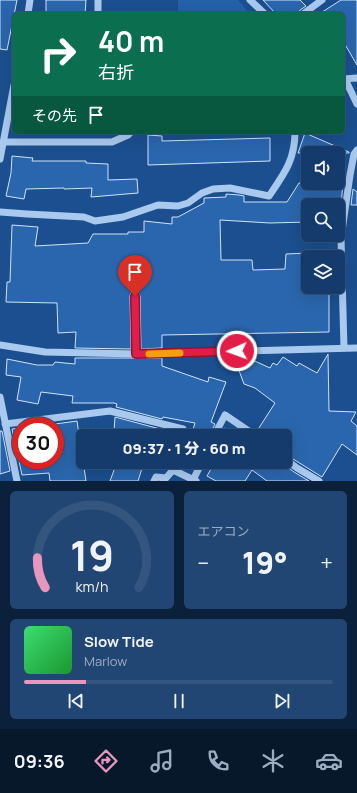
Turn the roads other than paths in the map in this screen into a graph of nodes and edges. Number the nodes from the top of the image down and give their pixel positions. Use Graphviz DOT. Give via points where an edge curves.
graph roads {
  1 [pos="30,0"];
  2 [pos="98,0"];
  3 [pos="250,0"];
  4 [pos="322,0"];
  5 [pos="28,12"];
  6 [pos="98,12"];
  7 [pos="263,12"];
  8 [pos="306,12"];
  9 [pos="357,78"];
  10 [pos="345,79"];
  11 [pos="345,81"];
  12 [pos="12,95"];
  13 [pos="357,104"];
  14 [pos="129,134"];
  15 [pos="295,134"];
  16 [pos="2,146"];
  17 [pos="357,150"];
  18 [pos="0,159"];
  19 [pos="0,212"];
  20 [pos="135,296"];
  21 [pos="0,346"];
  22 [pos="344,348"];
  23 [pos="357,348"];
  24 [pos="136,354"];
  25 [pos="0,397"];
  26 [pos="5,424"];
  27 [pos="183,429"];
  28 [pos="218,429"];
  29 [pos="246,429"];
  30 [pos="292,464"];
  31 [pos="199,469"];
  32 [pos="173,470"];
  33 [pos="195,480"];
  34 [pos="17,481"];
  35 [pos="154,481"];
  36 [pos="319,481"];
  1 -- 5 [label="street"];
  2 -- 6 [label="street"];
  3 -- 7 [label="street"];
  4 -- 8 [label="street"];
  9 -- 10 [label="street"];
  11 -- 13 [label="street"];
  12 -- 16 [label="street"];
  14 -- 16 [label="street" via="112,142"];
  15 -- 19 [label="street" via="295,146 287,170 269,196 230,188 213,189 178,206 158,205 123,217 95,221 84,216"];
  16 -- 18 [label="street"];
  17 -- 22 [label="street" via="350,172 341,238"];
  20 -- 24 [label="street"];
  21 -- 24 [label="street" via="45,352"];
  22 -- 23 [label="street"];
  22 -- 24 [label="street"];
  25 -- 26 [label="street"];
  26 -- 27 [label="street" via="110,411"];
  26 -- 34 [label="street"];
  28 -- 29 [label="street" via="225,414"];
  30 -- 36 [label="street"];
  31 -- 33 [label="street"];
  32 -- 33 [label="street"];
  32 -- 35 [label="street" via="166,478 156,477"];
}
